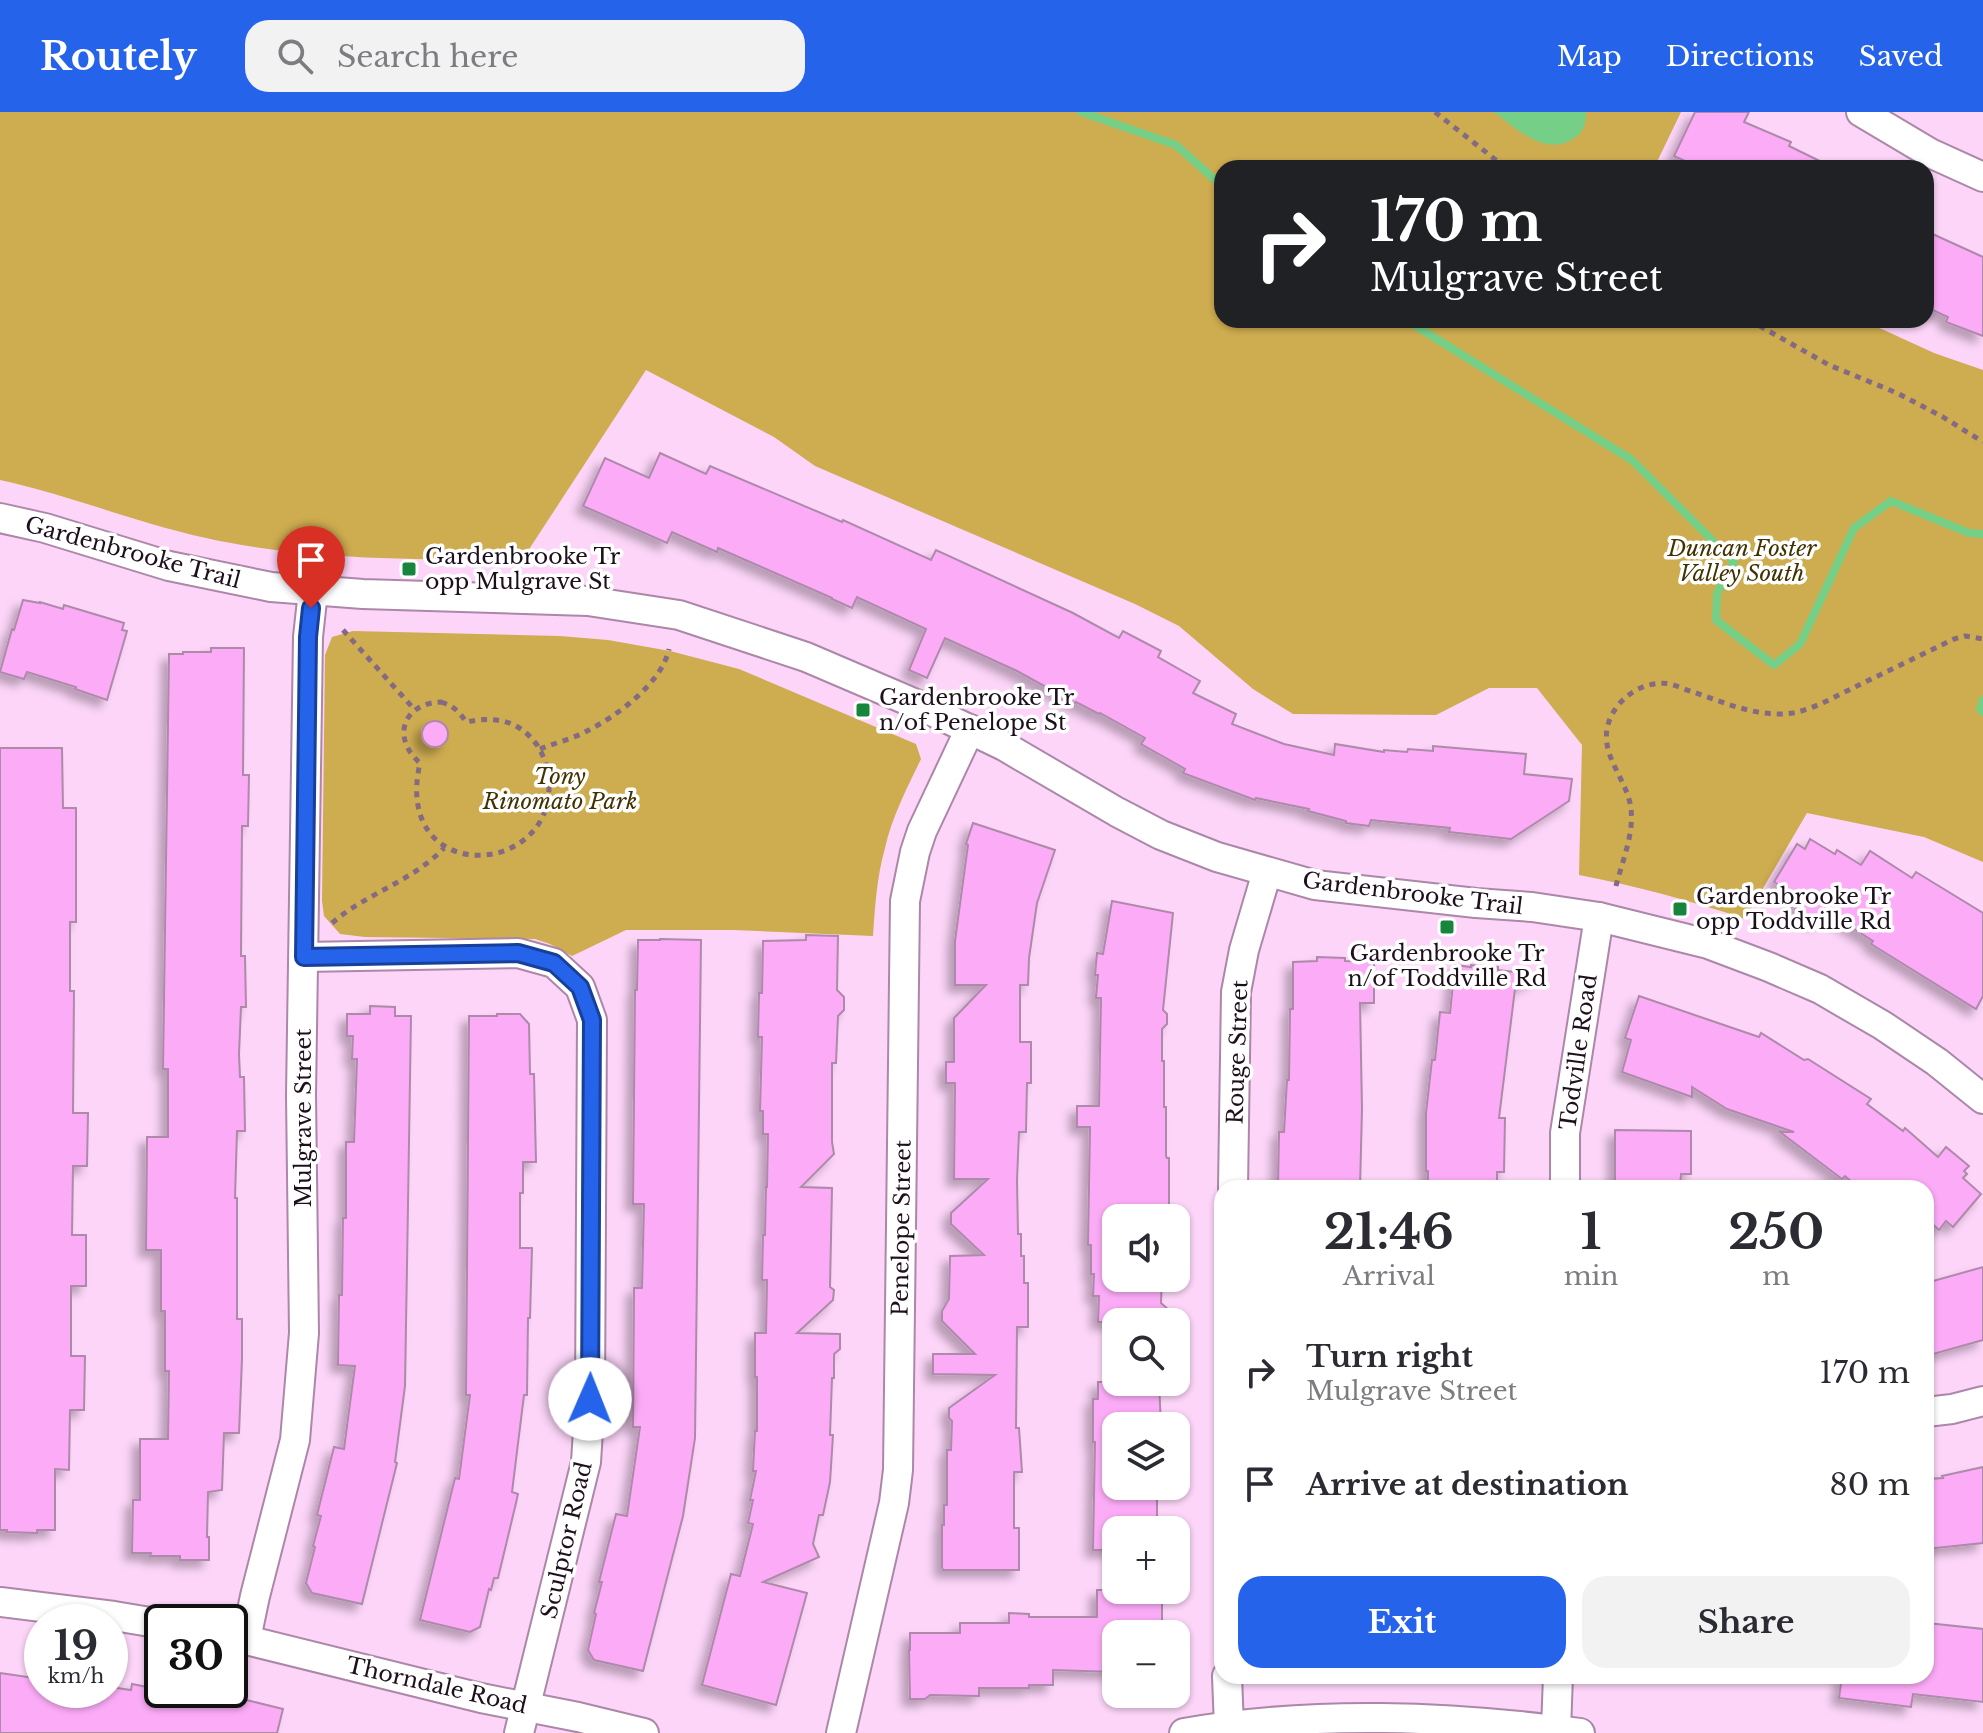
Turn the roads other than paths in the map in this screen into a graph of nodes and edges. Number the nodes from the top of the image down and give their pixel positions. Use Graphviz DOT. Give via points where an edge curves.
graph roads {
  1 [pos="1861,112"];
  2 [pos="1983,177"];
  3 [pos="0,518"];
  4 [pos="313,591"];
  5 [pos="970,729"];
  6 [pos="1267,872"];
  7 [pos="1599,917"];
  8 [pos="304,957"];
  9 [pos="1983,1099"];
  10 [pos="1233,1180"];
  11 [pos="1565,1180"];
  12 [pos="1983,1401"];
  13 [pos="1934,1410"];
  14 [pos="0,1602"];
  15 [pos="248,1613"];
  16 [pos="144,1621"];
  17 [pos="248,1640"];
  18 [pos="1227,1684"];
  19 [pos="1559,1684"];
  20 [pos="522,1720"];
  21 [pos="1229,1727"];
  22 [pos="1568,1731"];
  23 [pos="644,1733"];
  24 [pos="841,1733"];
  25 [pos="1184,1733"];
  1 -- 2 [label="street"];
  3 -- 4 [label="street, Gardenbrooke Trail" via="169,566"];
  4 -- 5 [label="street, Gardenbrooke Trail" via="588,601 679,615 806,657"];
  4 -- 8 [label="street, Mulgrave Street"];
  5 -- 6 [label="street, Gardenbrooke Trail" via="1161,835"];
  5 -- 24 [label="street, Penelope Street" via="922,831 905,901 898,1470"];
  6 -- 7 [label="street, Gardenbrooke Trail" via="1315,885"];
  6 -- 10 [label="street, Rouge Street" via="1236,992"];
  7 -- 9 [label="street, Gardenbrooke Trail" via="1708,944 1820,989 1893,1032"];
  7 -- 11 [label="street, Todville Road" via="1565,1133"];
  8 -- 15 [label="street, Mulgrave Street" via="303,1348 295,1440"];
  8 -- 20 [label="street, Sculptor Road" via="518,953 554,963 580,987 592,1020 586,1462"];
  12 -- 13 [label="street"];
  14 -- 16 [label="street"];
  17 -- 20 [label="street, Thorndale Road" via="481,1698"];
  18 -- 21 [label="street"];
  19 -- 22 [label="street"];
  20 -- 23 [label="street, Thorndale Road" via="578,1717"];
  21 -- 22 [label="street" via="1363,1717"];
  21 -- 25 [label="street"];
}
